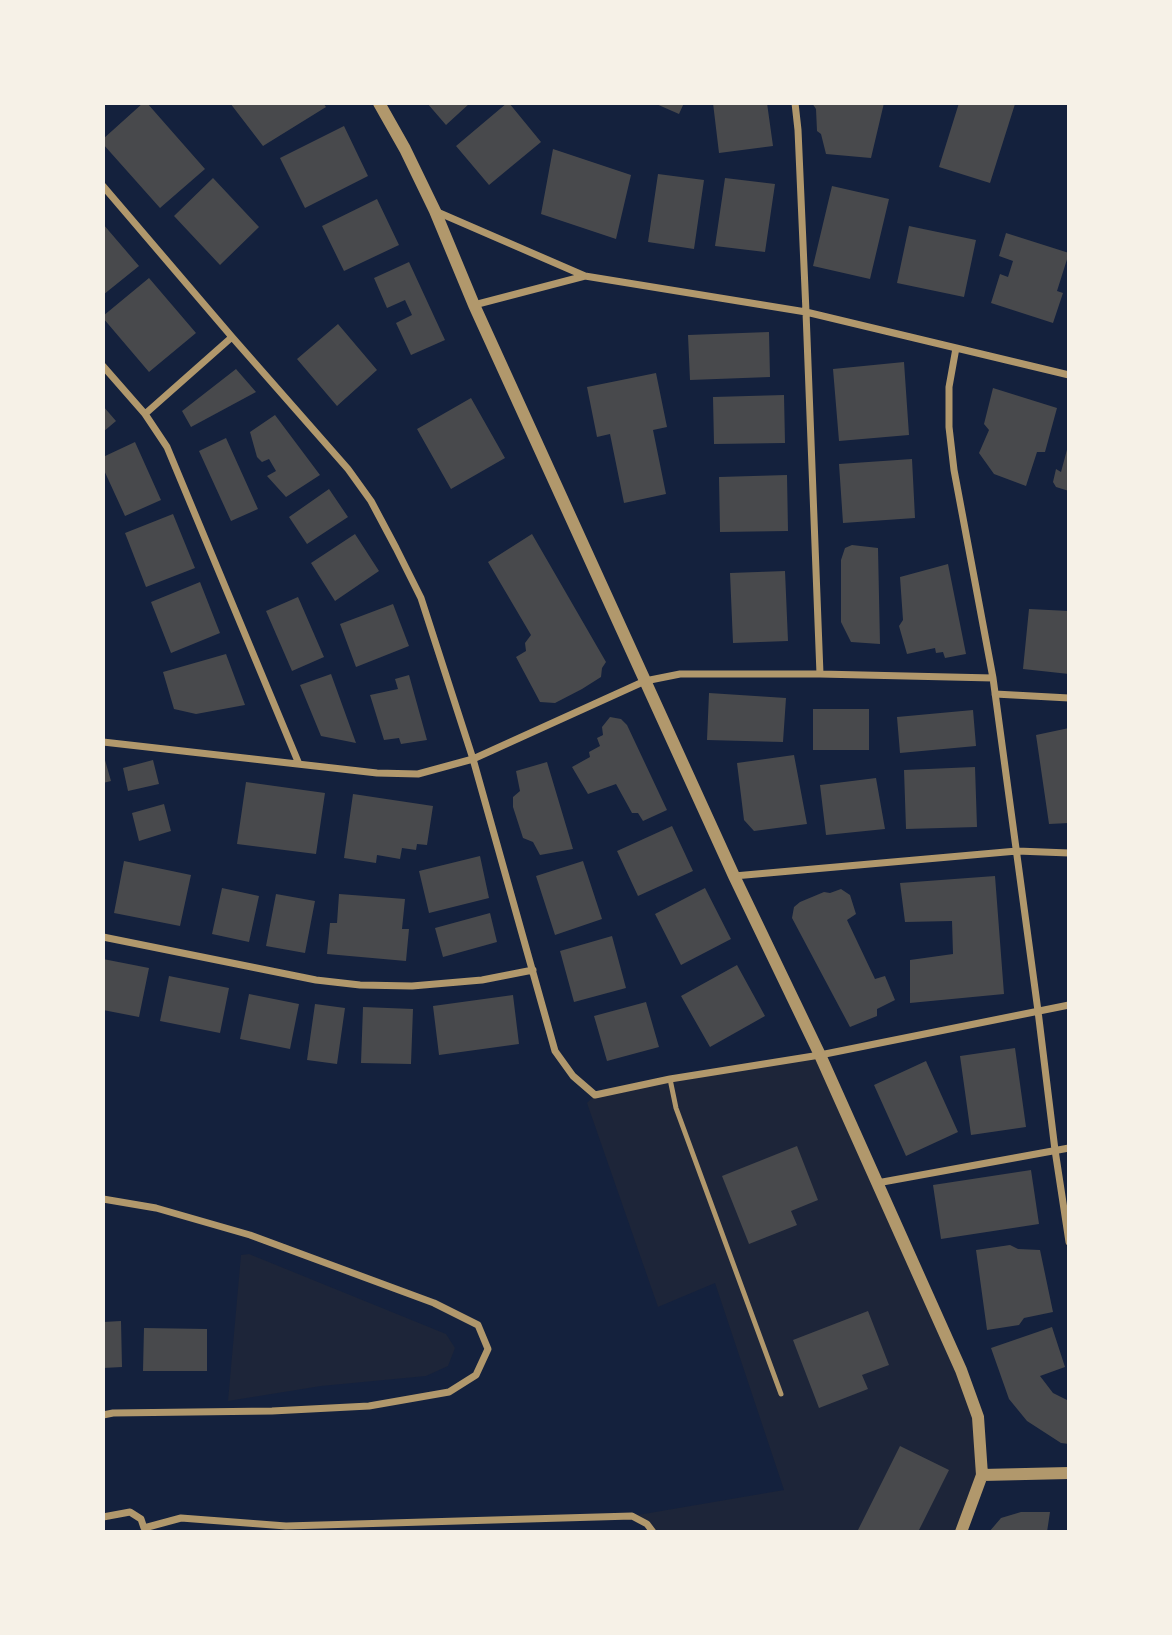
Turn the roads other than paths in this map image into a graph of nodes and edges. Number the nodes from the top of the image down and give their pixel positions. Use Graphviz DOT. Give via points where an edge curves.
graph roads {
  1 [pos="379,103"];
  2 [pos="795,103"];
  3 [pos="103,186"];
  4 [pos="435,211"];
  5 [pos="585,276"];
  6 [pos="474,305"];
  7 [pos="806,312"];
  8 [pos="232,338"];
  9 [pos="956,348"];
  10 [pos="103,366"];
  11 [pos="1069,374"];
  12 [pos="145,414"];
  13 [pos="820,674"];
  14 [pos="993,678"];
  15 [pos="645,681"];
  16 [pos="995,694"];
  17 [pos="1069,698"];
  18 [pos="103,742"];
  19 [pos="473,759"];
  20 [pos="299,764"];
  21 [pos="1017,851"];
  22 [pos="1069,853"];
  23 [pos="734,876"];
  24 [pos="103,937"];
  25 [pos="533,970"];
  26 [pos="1069,1005"];
  27 [pos="1038,1011"];
  28 [pos="820,1055"];
  29 [pos="670,1079"];
  30 [pos="1069,1148"];
  31 [pos="1055,1150"];
  32 [pos="877,1183"];
  33 [pos="105,1199"];
  34 [pos="103,1209"];
  35 [pos="1069,1242"];
  36 [pos="781,1394"];
  37 [pos="103,1415"];
  38 [pos="1069,1474"];
  39 [pos="982,1475"];
  40 [pos="103,1517"];
  41 [pos="287,1529"];
  42 [pos="144,1530"];
  43 [pos="653,1532"];
  44 [pos="961,1532"];
  1 -- 4 [label="street"];
  2 -- 7 [label="street"];
  3 -- 8 [label="street"];
  4 -- 5 [label="street"];
  4 -- 6 [label="street"];
  5 -- 6 [label="street"];
  5 -- 7 [label="street"];
  6 -- 15 [label="street"];
  7 -- 9 [label="street"];
  7 -- 13 [label="street"];
  8 -- 12 [label="street"];
  8 -- 19 [label="street" via="371,501 421,598"];
  9 -- 11 [label="street"];
  9 -- 14 [label="street" via="948,387 949,427"];
  10 -- 12 [label="street"];
  12 -- 20 [label="street" via="167,447"];
  13 -- 14 [label="street"];
  13 -- 15 [label="street" via="680,674"];
  14 -- 16 [label="street"];
  15 -- 19 [label="street"];
  15 -- 23 [label="street"];
  16 -- 17 [label="street"];
  16 -- 21 [label="street"];
  18 -- 20 [label="street"];
  19 -- 20 [label="street" via="418,774"];
  19 -- 25 [label="street"];
  21 -- 22 [label="street"];
  21 -- 23 [label="street"];
  21 -- 27 [label="street"];
  23 -- 28 [label="street"];
  24 -- 25 [label="street" via="360,985 482,980"];
  25 -- 29 [label="street" via="555,1051 595,1095"];
  26 -- 27 [label="street"];
  27 -- 28 [label="street"];
  27 -- 31 [label="street"];
  28 -- 29 [label="street"];
  28 -- 32 [label="street"];
  29 -- 36 [label="lane" via="676,1108"];
  30 -- 31 [label="street"];
  31 -- 32 [label="street"];
  31 -- 35 [label="street"];
  32 -- 39 [label="street" via="978,1418"];
  33 -- 34 [label="lane"];
  33 -- 37 [label="street" via="156,1208 250,1235 434,1303 478,1325 488,1349 476,1375 449,1392 369,1406"];
  38 -- 39 [label="street"];
  39 -- 44 [label="street"];
  40 -- 42 [label="street" via="130,1512 141,1519"];
  41 -- 42 [label="street" via="181,1518"];
  41 -- 43 [label="street" via="632,1516"];
}
